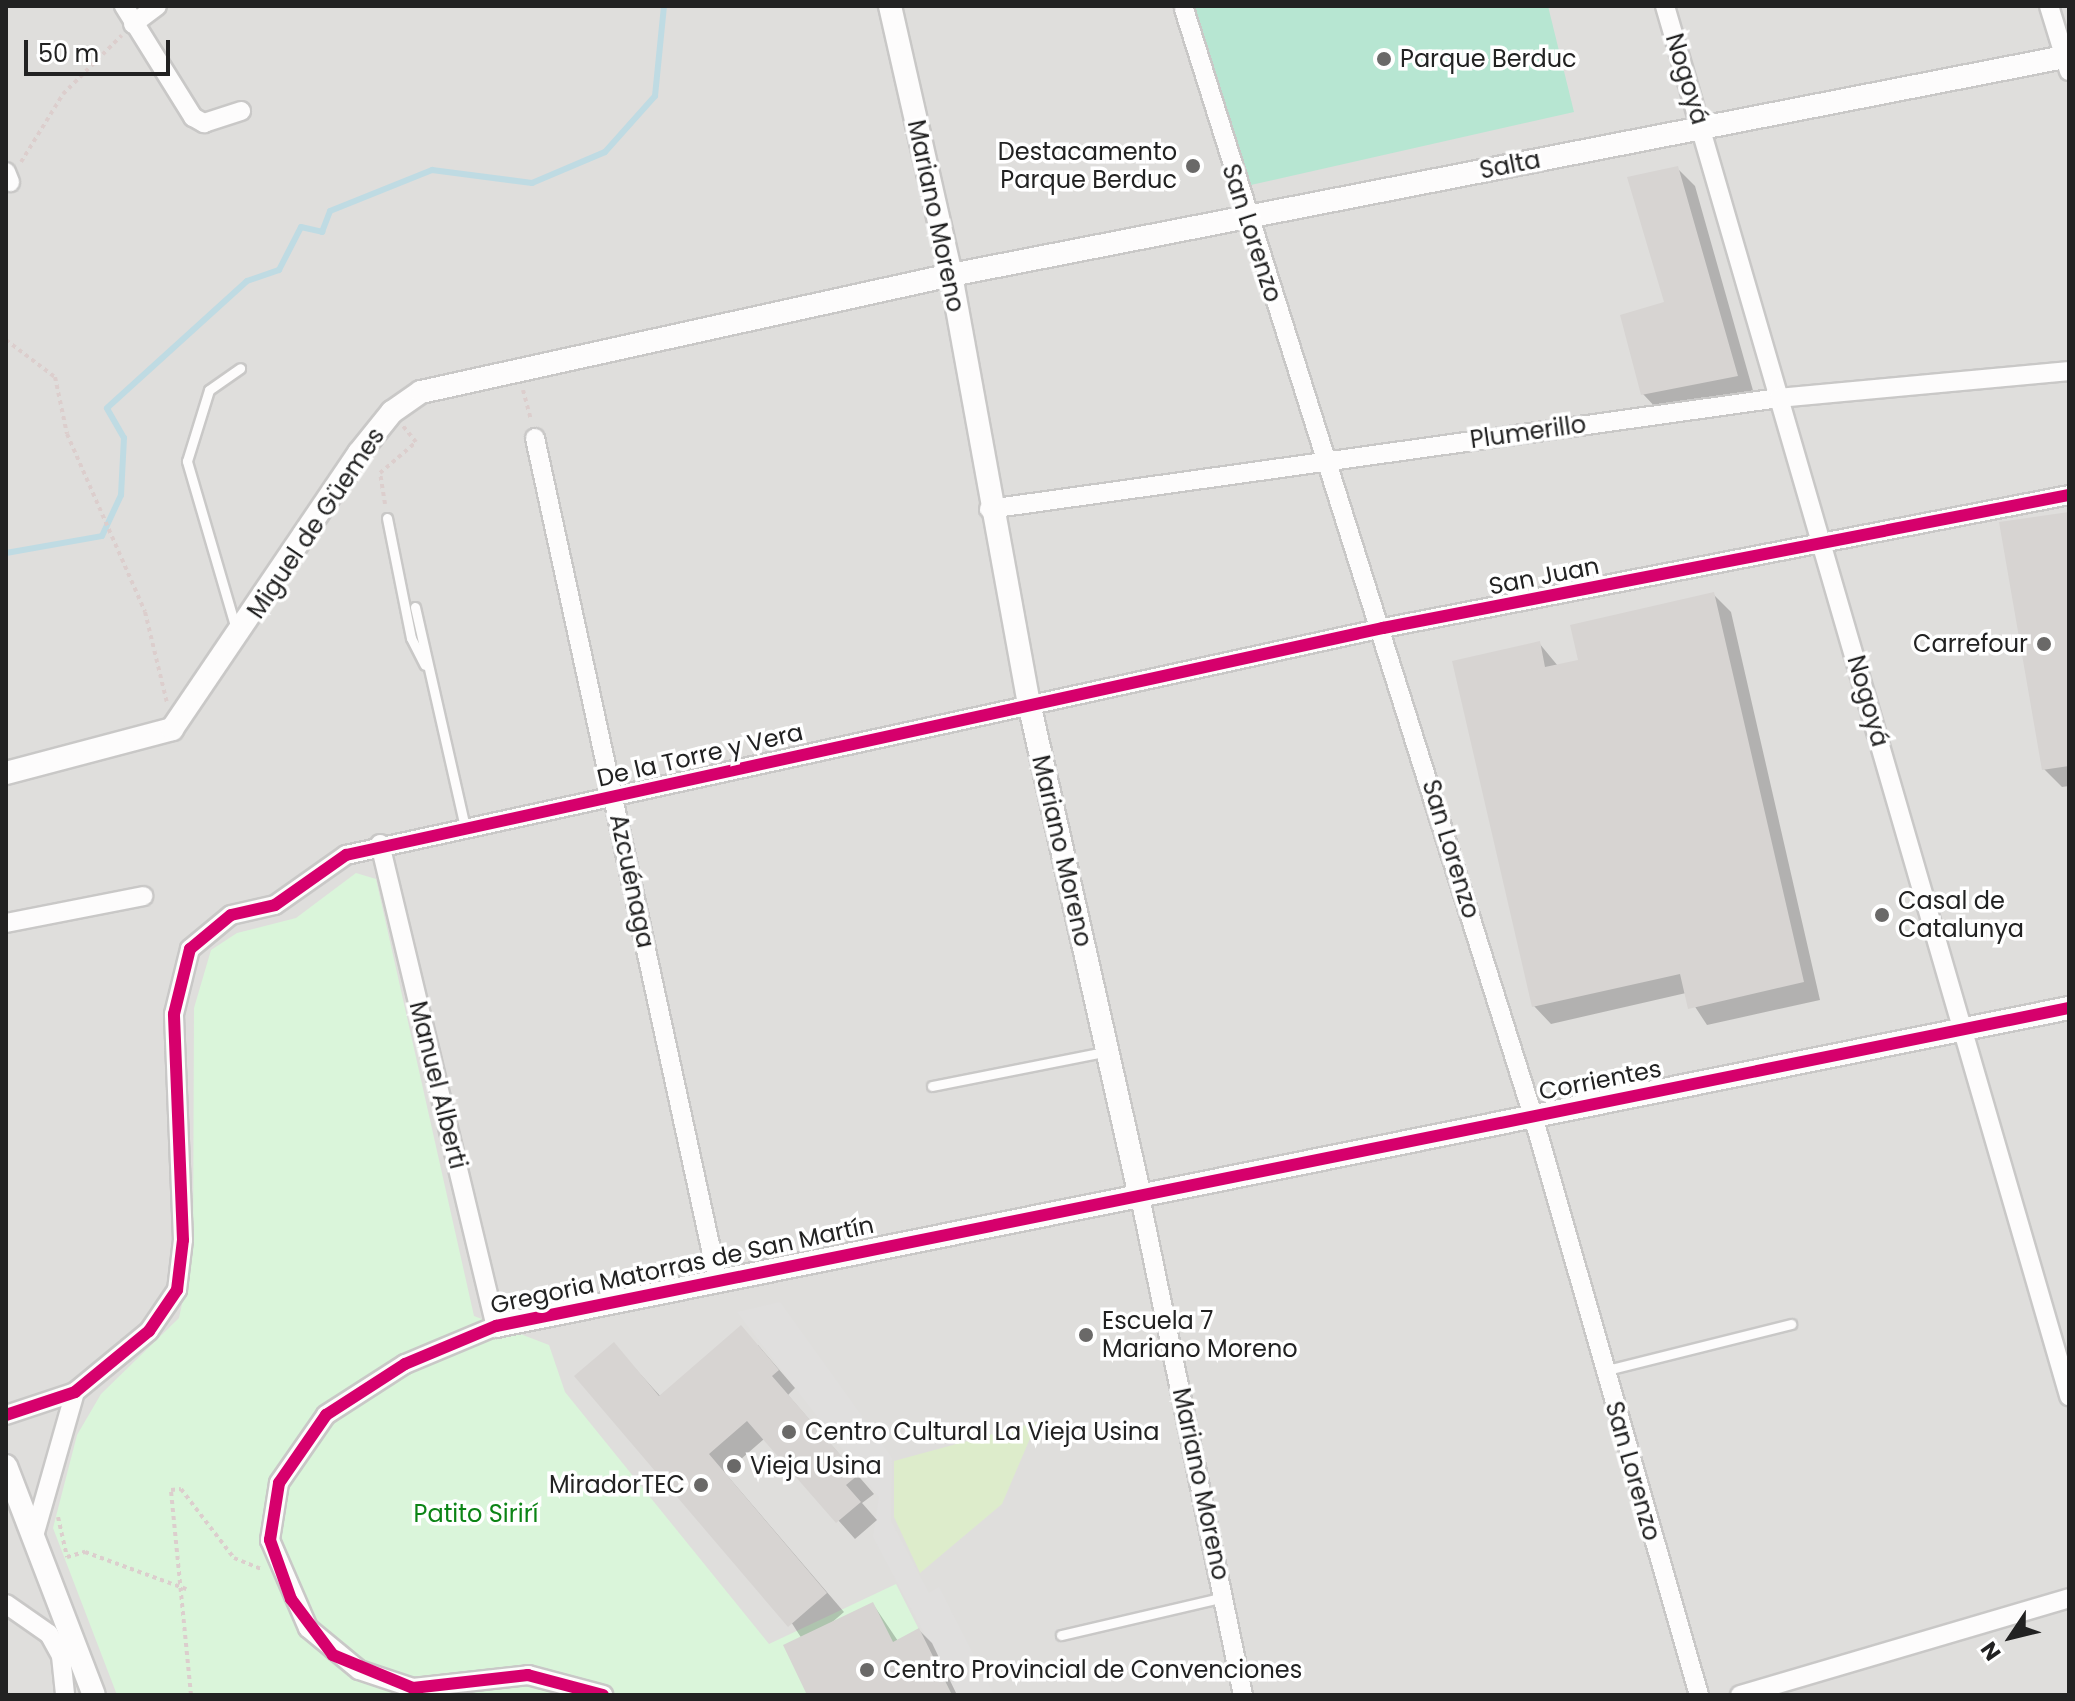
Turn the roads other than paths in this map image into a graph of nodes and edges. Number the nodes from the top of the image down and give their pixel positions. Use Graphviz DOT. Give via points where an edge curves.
graph roads {
  1 [pos="124,6"];
  2 [pos="157,6"];
  3 [pos="890,6"];
  4 [pos="1665,6"];
  5 [pos="2049,6"];
  6 [pos="1184,9"];
  7 [pos="133,24"];
  8 [pos="2067,61"];
  9 [pos="241,111"];
  10 [pos="1702,128"];
  11 [pos="1246,216"];
  12 [pos="951,275"];
  13 [pos="240,368"];
  14 [pos="2069,371"];
  15 [pos="1779,398"];
  16 [pos="535,438"];
  17 [pos="1327,459"];
  18 [pos="2069,495"];
  19 [pos="989,509"];
  20 [pos="387,518"];
  21 [pos="1825,546"];
  22 [pos="415,607"];
  23 [pos="1383,628"];
  24 [pos="240,635"];
  25 [pos="430,676"];
  26 [pos="1029,703"];
  27 [pos="6,773"];
  28 [pos="614,797"];
  29 [pos="465,827"];
  30 [pos="380,844"];
  31 [pos="143,896"];
  32 [pos="6,923"];
  33 [pos="2069,1008"];
  34 [pos="1960,1031"];
  35 [pos="1108,1051"];
  36 [pos="932,1086"];
  37 [pos="1533,1116"];
  38 [pos="1139,1192"];
  39 [pos="717,1277"];
  40 [pos="1791,1324"];
  41 [pos="496,1326"];
  42 [pos="1603,1371"];
  43 [pos="75,1392"];
  44 [pos="2069,1396"];
  45 [pos="6,1415"];
  46 [pos="6,1466"];
  47 [pos="34,1536"];
  48 [pos="1224,1597"];
  49 [pos="2069,1598"];
  50 [pos="6,1604"];
  51 [pos="1061,1635"];
  52 [pos="65,1695"];
  53 [pos="94,1695"];
  54 [pos="603,1695"];
  55 [pos="1243,1695"];
  56 [pos="1699,1695"];
  57 [pos="1740,1695"];
  1 -- 7 [label="street"];
  2 -- 7 [label="street"];
  3 -- 12 [label="street, Mariano Moreno"];
  4 -- 10 [label="street, Nogoyá"];
  5 -- 8 [label="street"];
  6 -- 11 [label="street, San Lorenzo"];
  7 -- 9 [label="street" via="193,117 204,123"];
  8 -- 10 [label="street, Salta"];
  10 -- 11 [label="street, Salta"];
  10 -- 15 [label="street, Nogoyá"];
  11 -- 12 [label="street, Salta"];
  11 -- 17 [label="street, San Lorenzo"];
  12 -- 19 [label="street, Mariano Moreno"];
  12 -- 24 [label="street, Miguel de Güemes" via="421,392 392,412"];
  13 -- 24 [label="lane" via="209,390 187,475"];
  14 -- 15 [label="street, Plumerillo"];
  15 -- 17 [label="street, Plumerillo"];
  15 -- 21 [label="street, Nogoyá"];
  16 -- 28 [label="street, Azcuénaga"];
  17 -- 19 [label="street, Plumerillo"];
  17 -- 23 [label="street, San Lorenzo"];
  18 -- 21 [label="street, San Juan"];
  19 -- 26 [label="street, Mariano Moreno"];
  20 -- 25 [label="lane" via="411,638"];
  21 -- 23 [label="street, San Juan"];
  21 -- 34 [label="street, Nogoyá"];
  22 -- 25 [label="lane"];
  23 -- 26 [label="street, San Juan"];
  23 -- 37 [label="street, San Lorenzo"];
  24 -- 27 [label="street, Miguel de Güemes" via="172,729"];
  25 -- 29 [label="lane"];
  26 -- 28 [label="street, De la Torre y Vera"];
  26 -- 35 [label="street, Mariano Moreno"];
  28 -- 29 [label="street, De la Torre y Vera"];
  28 -- 39 [label="street, Azcuénaga"];
  29 -- 30 [label="street, De la Torre y Vera"];
  30 -- 41 [label="street, Manuel Alberti"];
  30 -- 43 [label="street, De la Torre y Vera" via="332,863 275,905 231,915 190,949 174,1014 183,1240 177,1290 149,1331"];
  31 -- 32 [label="street"];
  33 -- 34 [label="street, Corrientes"];
  34 -- 37 [label="street, Corrientes"];
  34 -- 44 [label="street, Nogoyá"];
  35 -- 36 [label="lane"];
  35 -- 38 [label="street, Mariano Moreno"];
  37 -- 38 [label="street, Corrientes"];
  37 -- 42 [label="street, San Lorenzo"];
  38 -- 39 [label="street, Gregoria Matorras de San Martín"];
  38 -- 48 [label="street, Mariano Moreno"];
  39 -- 41 [label="street, Gregoria Matorras de San Martín"];
  40 -- 42 [label="lane"];
  41 -- 54 [label="street, Gregoria Matorras de San Martín" via="405,1364 318,1425 291,1458 270,1513 280,1576 308,1628 333,1655 381,1679 437,1687 528,1675"];
  42 -- 56 [label="street, San Lorenzo"];
  43 -- 45 [label="street"];
  43 -- 47 [label="street"];
  46 -- 47 [label="street"];
  47 -- 53 [label="street"];
  48 -- 51 [label="lane"];
  48 -- 55 [label="street, Mariano Moreno"];
  49 -- 57 [label="street"];
  50 -- 52 [label="street" via="49,1634 61,1656"];
}
